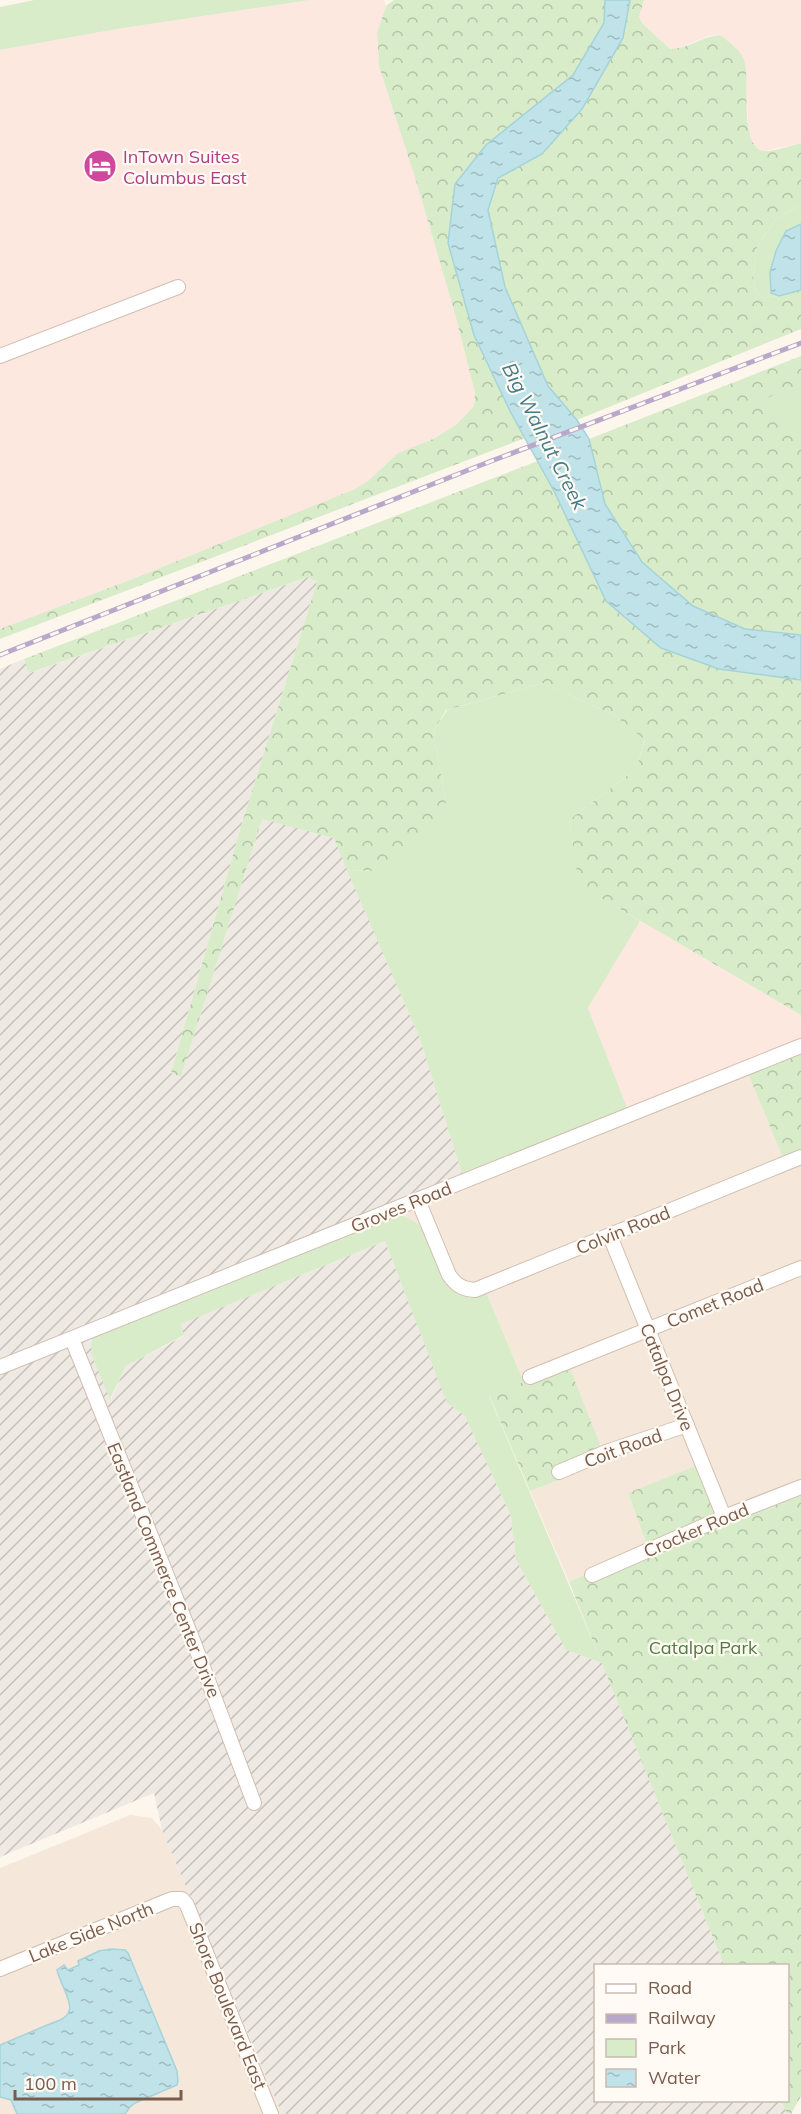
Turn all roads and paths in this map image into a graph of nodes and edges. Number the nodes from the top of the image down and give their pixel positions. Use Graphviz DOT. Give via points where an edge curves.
graph roads {
  1 [pos="178,287"];
  2 [pos="0,356"];
  3 [pos="801,1046"];
  4 [pos="801,1157"];
  5 [pos="418,1200"];
  6 [pos="610,1236"];
  7 [pos="801,1268"];
  8 [pos="649,1329"];
  9 [pos="72,1339"];
  10 [pos="0,1367"];
  11 [pos="530,1377"];
  12 [pos="687,1425"];
  13 [pos="559,1472"];
  14 [pos="801,1486"];
  15 [pos="724,1517"];
  16 [pos="592,1575"];
  17 [pos="254,1803"];
  18 [pos="182,1899"];
  19 [pos="0,1969"];
  20 [pos="271,2114"];
  1 -- 2 [label="street"];
  3 -- 5 [label="street, Groves Road"];
  4 -- 6 [label="street, Colvin Road"];
  5 -- 6 [label="street, Colvin Road" via="448,1275 464,1289 475,1290"];
  5 -- 9 [label="street, Groves Road"];
  6 -- 8 [label="street, Catalpa Drive"];
  7 -- 8 [label="street, Comet Road"];
  8 -- 11 [label="street, Comet Road"];
  8 -- 12 [label="street, Catalpa Drive"];
  9 -- 10 [label="street, Groves Road"];
  9 -- 17 [label="street, Eastland Commerce Center Drive"];
  12 -- 13 [label="street, Coit Road"];
  12 -- 15 [label="street, Catalpa Drive"];
  14 -- 15 [label="street, Crocker Road"];
  15 -- 16 [label="street, Crocker Road"];
  18 -- 19 [label="street, Lake Side North" via="172,1899"];
  18 -- 20 [label="street, Shore Boulevard East"];
}
